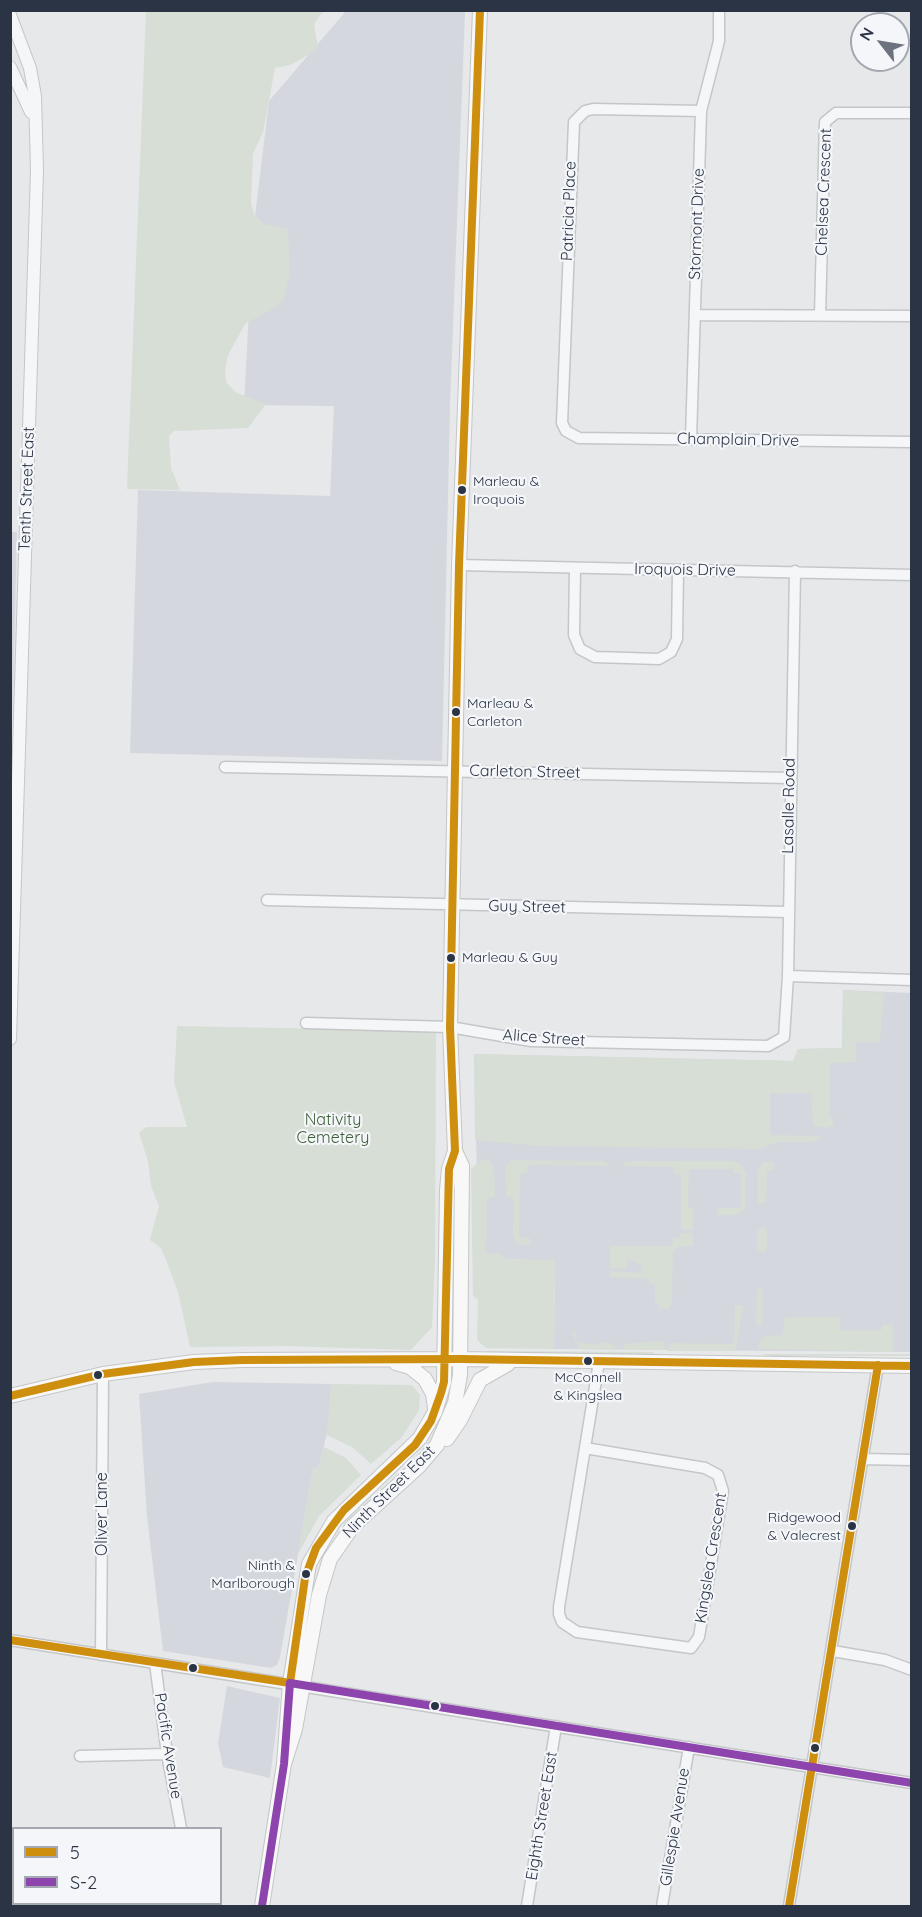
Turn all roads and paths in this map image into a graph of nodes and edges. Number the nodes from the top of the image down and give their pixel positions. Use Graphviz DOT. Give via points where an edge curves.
graph roads {
  1 [pos="480,10"];
  2 [pos="719,10"];
  3 [pos="10,15"];
  4 [pos="10,67"];
  5 [pos="701,111"];
  6 [pos="912,113"];
  7 [pos="36,138"];
  8 [pos="695,315"];
  9 [pos="820,315"];
  10 [pos="912,316"];
  11 [pos="566,432"];
  12 [pos="692,439"];
  13 [pos="912,442"];
  14 [pos="459,566"];
  15 [pos="575,568"];
  16 [pos="678,570"];
  17 [pos="795,572"];
  18 [pos="912,575"];
  19 [pos="225,767"];
  20 [pos="456,770"];
  21 [pos="790,778"];
  22 [pos="267,900"];
  23 [pos="454,905"];
  24 [pos="787,912"];
  25 [pos="788,976"];
  26 [pos="912,980"];
  27 [pos="306,1023"];
  28 [pos="450,1027"];
  29 [pos="780,1039"];
  30 [pos="10,1040"];
  31 [pos="455,1151"];
  32 [pos="444,1359"];
  33 [pos="460,1359"];
  34 [pos="382,1360"];
  35 [pos="513,1362"];
  36 [pos="599,1362"];
  37 [pos="879,1365"];
  38 [pos="912,1366"];
  39 [pos="103,1374"];
  40 [pos="10,1396"];
  41 [pos="436,1410"];
  42 [pos="585,1448"];
  43 [pos="864,1459"];
  44 [pos="912,1460"];
  45 [pos="424,1461"];
  46 [pos="10,1640"];
  47 [pos="833,1651"];
  48 [pos="101,1654"];
  49 [pos="155,1663"];
  50 [pos="912,1670"];
  51 [pos="297,1685"];
  52 [pos="556,1726"];
  53 [pos="689,1747"];
  54 [pos="167,1754"];
  55 [pos="80,1756"];
  56 [pos="812,1765"];
  57 [pos="912,1783"];
  58 [pos="181,1827"];
  59 [pos="262,1906"];
  60 [pos="527,1906"];
  61 [pos="662,1906"];
  62 [pos="789,1906"];
  1 -- 14 [label="main road"];
  2 -- 5 [label="street, Stormont Drive" via="719,41"];
  3 -- 7 [label="street, Tenth Street East" via="30,68"];
  4 -- 7 [label="street" via="30,107"];
  5 -- 8 [label="street, Stormont Drive"];
  5 -- 11 [label="street, Patricia Place" via="593,109 574,122 562,423"];
  6 -- 9 [label="street, Chelsea Crescent" via="836,113 825,122"];
  7 -- 30 [label="street, Tenth Street East"];
  8 -- 9 [label="street"];
  8 -- 12 [label="street, Stormont Drive"];
  9 -- 10 [label="street"];
  11 -- 12 [label="street, Champlain Drive" via="579,438"];
  12 -- 13 [label="street, Champlain Drive"];
  14 -- 15 [label="street, Iroquois Drive"];
  14 -- 20 [label="main road"];
  15 -- 16 [label="street, Iroquois Drive"];
  15 -- 16 [label="street" via="577,645 586,654 606,657 659,658 671,652 677,639"];
  16 -- 17 [label="street, Iroquois Drive"];
  17 -- 18 [label="street, Iroquois Drive"];
  17 -- 21 [label="street, Lasalle Road"];
  19 -- 20 [label="street, Carleton Street"];
  20 -- 21 [label="street, Carleton Street"];
  20 -- 23 [label="main road"];
  21 -- 24 [label="street, Lasalle Road"];
  22 -- 23 [label="street, Guy Street"];
  23 -- 24 [label="street, Guy Street"];
  23 -- 28 [label="main road"];
  24 -- 25 [label="street, Lasalle Road"];
  25 -- 26 [label="street"];
  25 -- 29 [label="street, Lasalle Road" via="784,1037"];
  27 -- 28 [label="street, Alice Street"];
  28 -- 29 [label="street, Alice Street" via="531,1041 768,1046"];
  28 -- 31 [label="main road"];
  31 -- 32 [label="main road, Ninth Street East" via="448,1169"];
  31 -- 33 [label="main road, Ninth Street East" via="462,1166"];
  32 -- 33 [label="main road"];
  32 -- 34 [label="main road"];
  32 -- 41 [label="main road, Ninth Street East" via="444,1382"];
  33 -- 35 [label="main road"];
  33 -- 45 [label="main road, Ninth Street East" via="458,1391 447,1425"];
  34 -- 39 [label="main road" via="194,1362"];
  34 -- 41 [label="main road" via="405,1365 420,1374 431,1389"];
  35 -- 36 [label="main road"];
  35 -- 45 [label="main road" via="480,1380 453,1431"];
  36 -- 37 [label="main road"];
  36 -- 42 [label="street, Kingslea Crescent"];
  37 -- 38 [label="main road"];
  37 -- 43 [label="street"];
  39 -- 40 [label="main road"];
  39 -- 48 [label="street, Oliver Lane"];
  41 -- 51 [label="main road, Ninth Street East" via="415,1445 344,1510 316,1548 305,1578"];
  42 -- 42 [label="street, Kingslea Crescent" via="559,1607 562,1622 577,1632 690,1647 699,1637 723,1484 718,1475 705,1468"];
  43 -- 44 [label="street"];
  43 -- 47 [label="street"];
  45 -- 51 [label="main road, Ninth Street East" via="359,1520 330,1559"];
  46 -- 48 [label="street"];
  47 -- 50 [label="street" via="885,1660"];
  47 -- 56 [label="street"];
  48 -- 49 [label="street"];
  49 -- 51 [label="street"];
  49 -- 54 [label="street, Pacific Avenue"];
  51 -- 52 [label="street"];
  51 -- 59 [label="main road, Ninth Street East" via="295,1729 284,1764"];
  52 -- 53 [label="street"];
  52 -- 60 [label="street, Eighth Street East"];
  53 -- 56 [label="street"];
  53 -- 61 [label="street, Gillespie Avenue"];
  54 -- 55 [label="street"];
  54 -- 58 [label="street, Pacific Avenue"];
  56 -- 57 [label="street"];
  56 -- 62 [label="street"];
}
